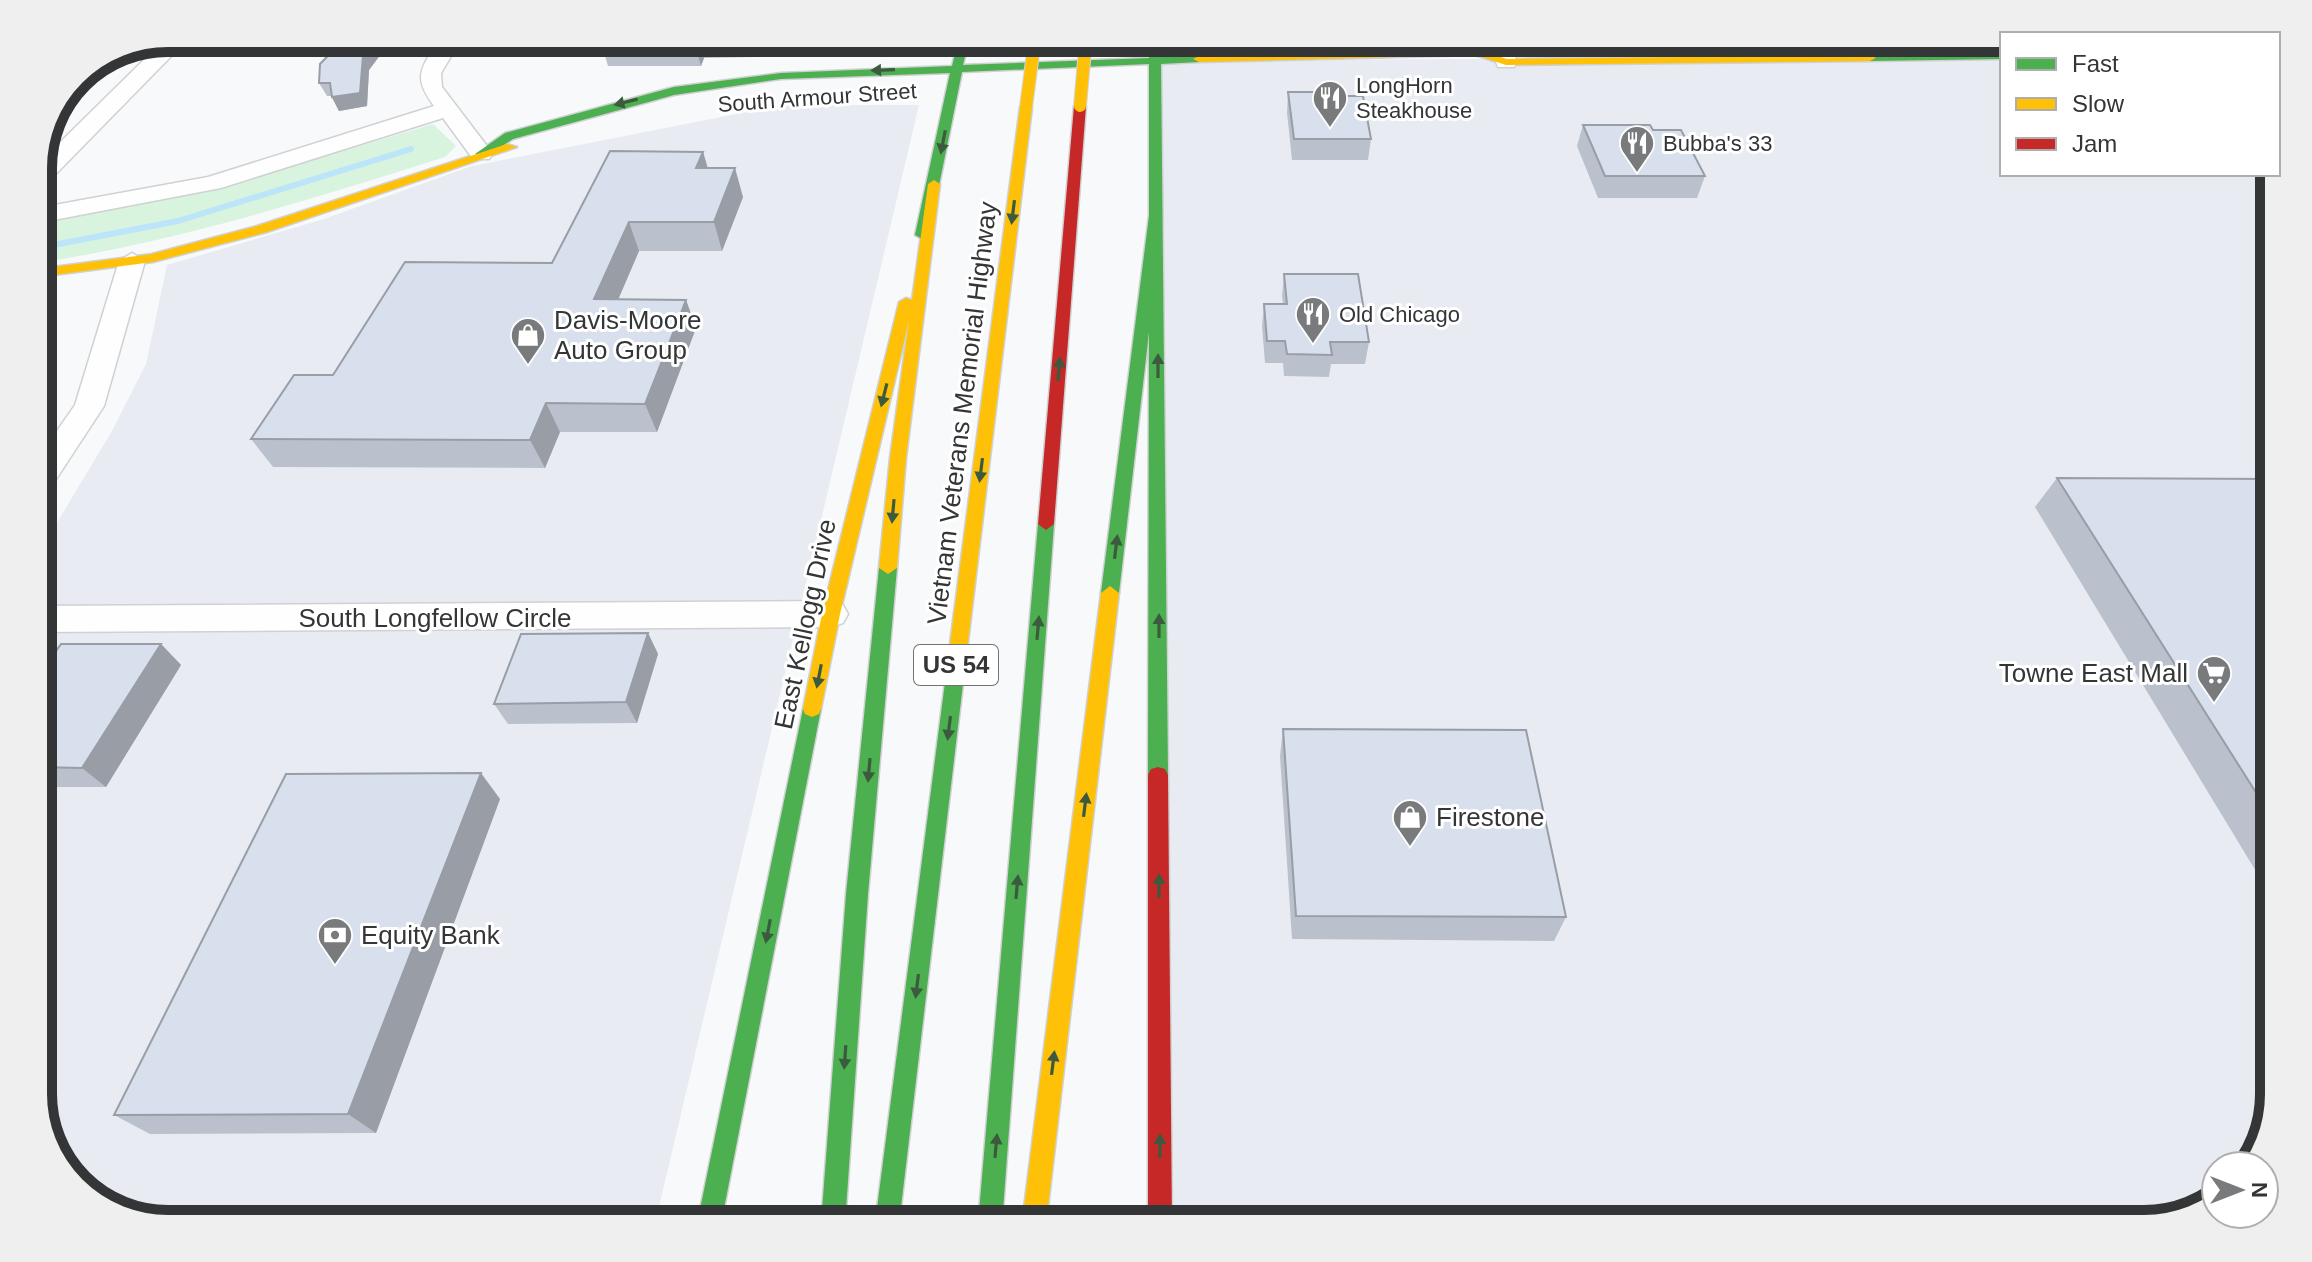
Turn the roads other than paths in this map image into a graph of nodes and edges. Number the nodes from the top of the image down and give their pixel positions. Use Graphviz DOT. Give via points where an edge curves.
graph roads {
  1 [pos="164,52"];
  2 [pos="443,52"];
  3 [pos="961,52"];
  4 [pos="1033,52"];
  5 [pos="1078,52"];
  6 [pos="1156,52"];
  7 [pos="1502,52"];
  8 [pos="2000,56"];
  9 [pos="1506,62"];
  10 [pos="958,67"];
  11 [pos="1157,70"];
  12 [pos="953,88"];
  13 [pos="804,94"];
  14 [pos="761,98"];
  15 [pos="693,108"];
  16 [pos="448,109"];
  17 [pos="664,113"];
  18 [pos="481,154"];
  19 [pos="52,164"];
  20 [pos="934,184"];
  21 [pos="1157,205"];
  22 [pos="52,213"];
  23 [pos="132,261"];
  24 [pos="52,271"];
  25 [pos="52,461"];
  26 [pos="831,614"];
  27 [pos="52,619"];
  28 [pos="712,1210"];
  29 [pos="834,1210"];
  30 [pos="889,1210"];
  31 [pos="991,1210"];
  32 [pos="1036,1210"];
  33 [pos="1160,1210"];
  1 -- 19 [label="street"];
  2 -- 16 [label="street" via="430,73 437,99"];
  3 -- 10 [label="main road, East Kellogg Drive"];
  4 -- 30 [label="main road, Vietnam Veterans Memorial Highway / US 54, one-way, bridge"];
  31 -- 5 [label="main road, US 54, one-way, bridge" via="1080,106"];
  6 -- 11 [label="main road"];
  7 -- 9 [label="street"];
  8 -- 9 [label="main road"];
  9 -- 11 [label="main road" via="1485,71"];
  10 -- 11 [label="main road, South Armour Street"];
  10 -- 12 [label="main road, East Kellogg Drive"];
  10 -- 18 [label="main road, South Armour Street, one-way" via="781,76 674,91 509,136"];
  11 -- 12 [label="main road, South Armour Street"];
  11 -- 21 [label="main road"];
  12 -- 13 [label="main road, South Armour Street"];
  12 -- 20 [label="main road, East Kellogg Drive, one-way"];
  14 -- 15 [label="main road, South Armour Street"];
  16 -- 18 [label="street"];
  16 -- 22 [label="street" via="212,183"];
  17 -- 18 [label="main road, South Armour Street"];
  18 -- 23 [label="main road, South Armour Street" via="262,229"];
  20 -- 26 [label="main road, East Kellogg Drive, one-way"];
  20 -- 29 [label="main road, one-way" via="898,458"];
  32 -- 21 [label="main road, one-way"];
  33 -- 21 [label="main road, one-way"];
  23 -- 24 [label="main road, South Armour Street"];
  23 -- 25 [label="street" via="89,406"];
  26 -- 27 [label="street, South Longfellow Circle"];
  26 -- 28 [label="main road, East Kellogg Drive, one-way"];
}
